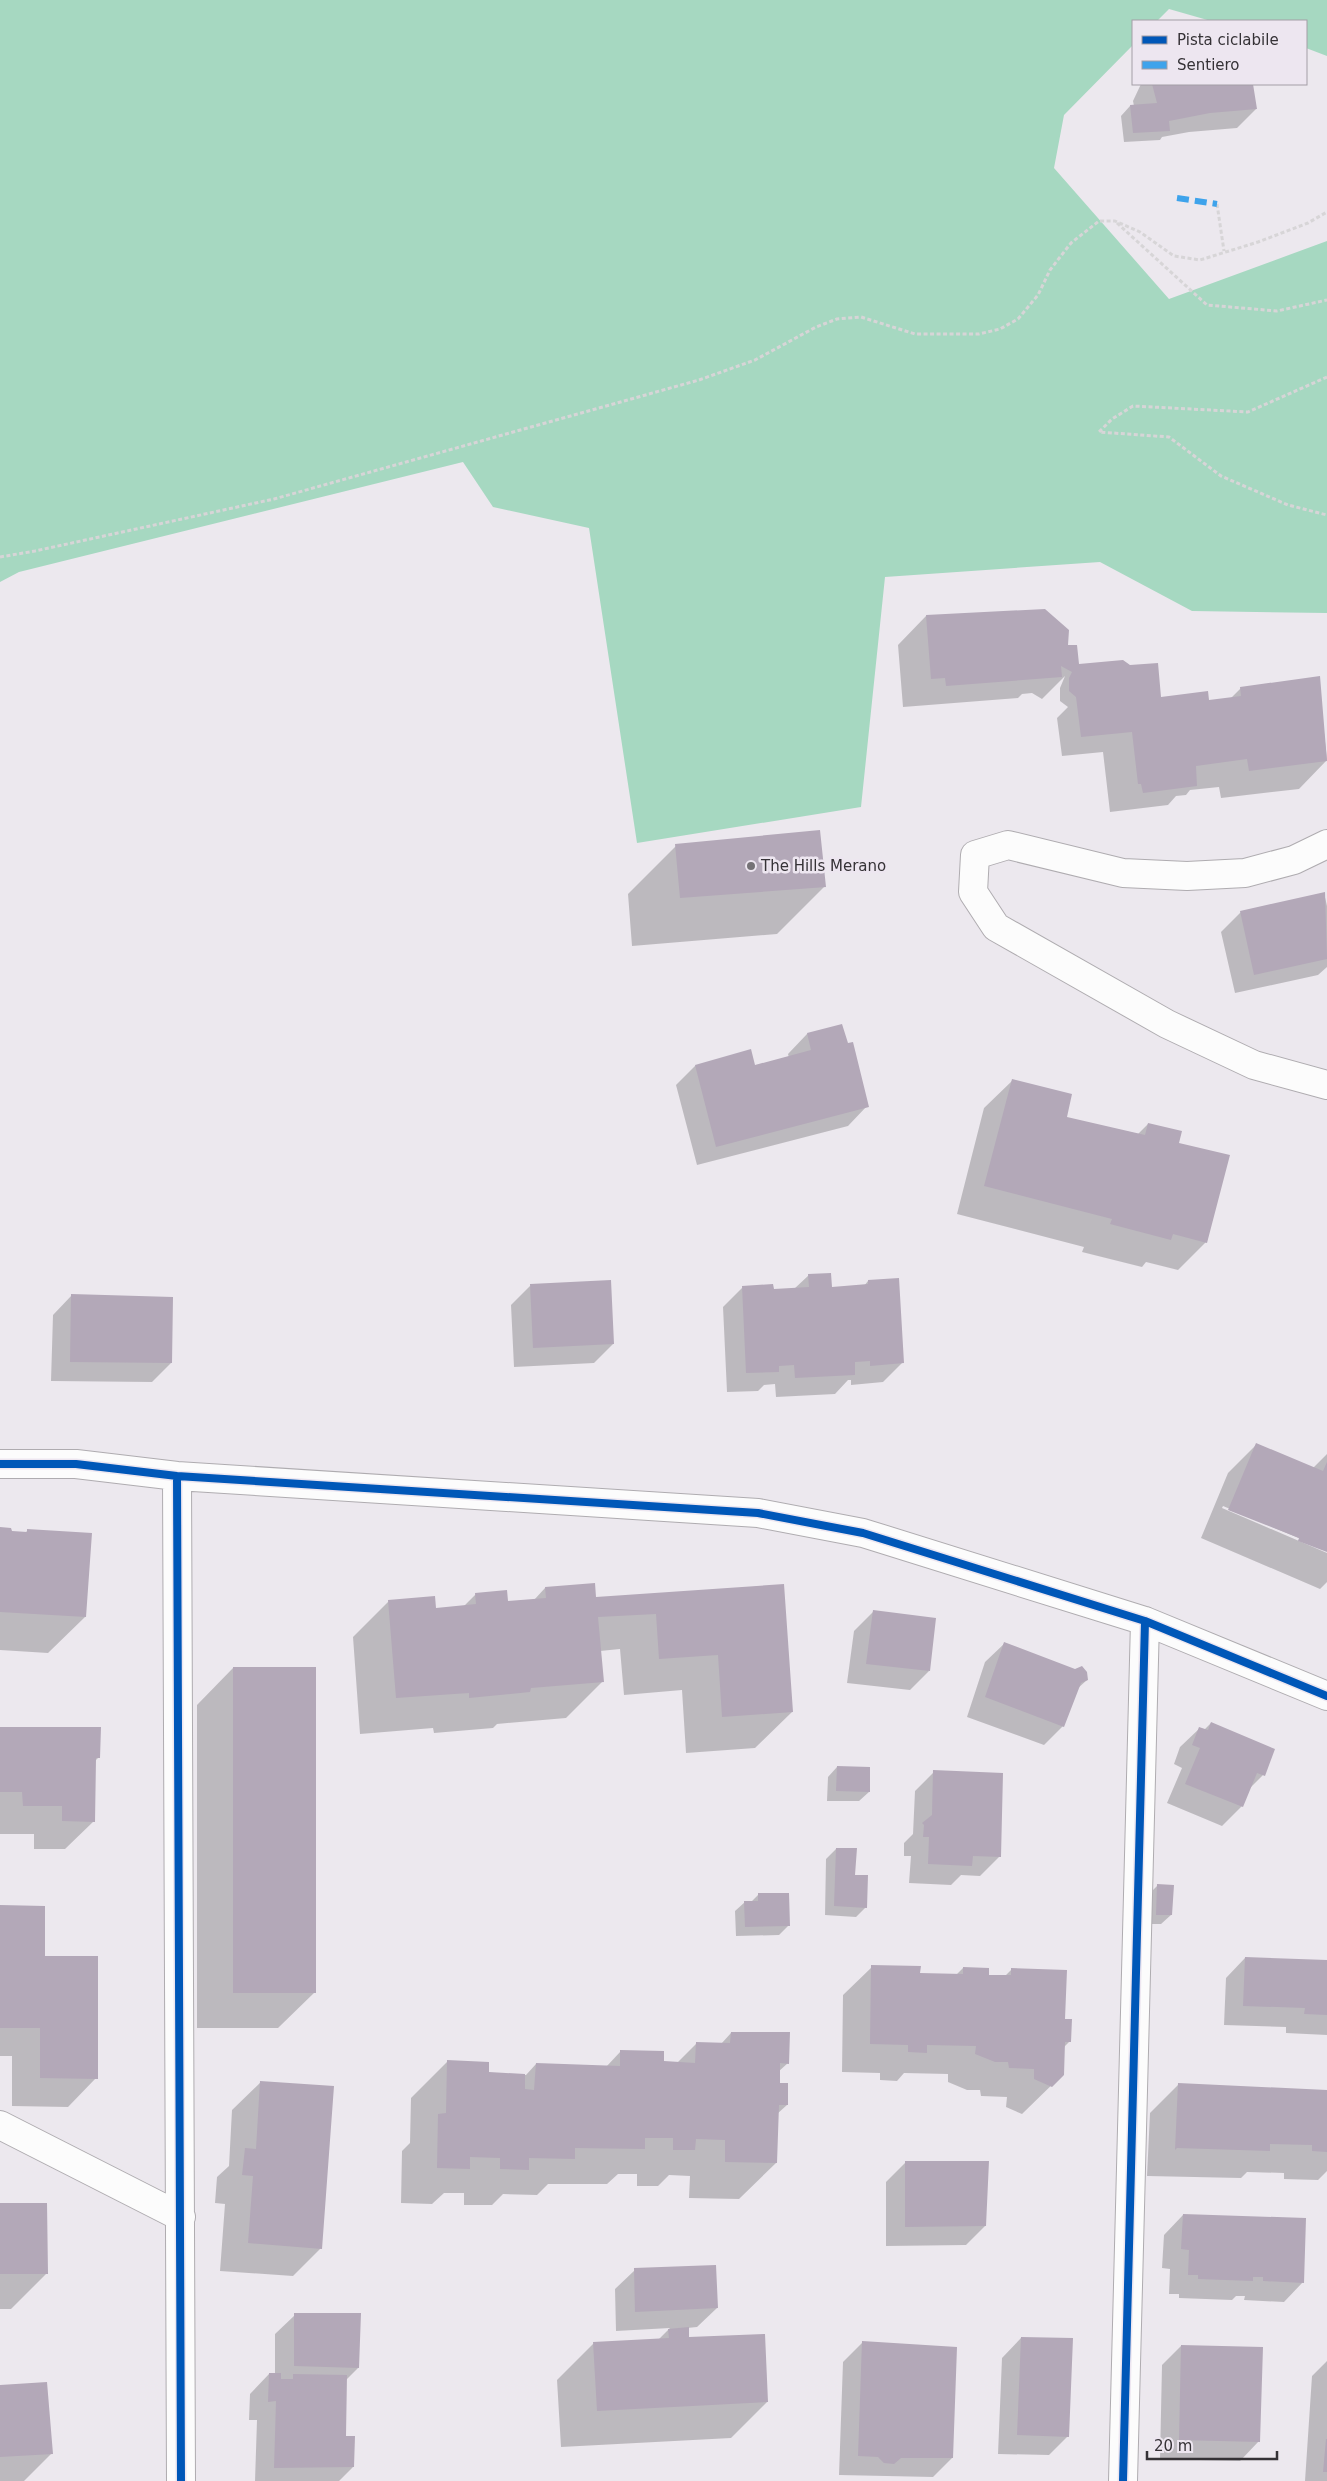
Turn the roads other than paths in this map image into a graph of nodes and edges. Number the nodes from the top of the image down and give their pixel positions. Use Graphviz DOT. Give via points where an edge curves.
graph roads {
  1 [pos="1327,844"];
  2 [pos="1327,1085"];
  3 [pos="0,1464"];
  4 [pos="177,1476"];
  5 [pos="1144,1621"];
  6 [pos="1327,1696"];
  7 [pos="0,2125"];
  8 [pos="181,2217"];
  9 [pos="182,2481"];
  10 [pos="1123,2481"];
  1 -- 2 [label="street" via="1294,860 1245,873 1186,876 1123,873 1008,845 975,856 973,892 996,926 1167,1024 1254,1065"];
  3 -- 4 [label="street" via="76,1464"];
  4 -- 5 [label="street" via="758,1513 862,1533"];
  4 -- 8 [label="street"];
  5 -- 6 [label="street"];
  5 -- 10 [label="street"];
  7 -- 8 [label="street"];
  8 -- 9 [label="street"];
}
